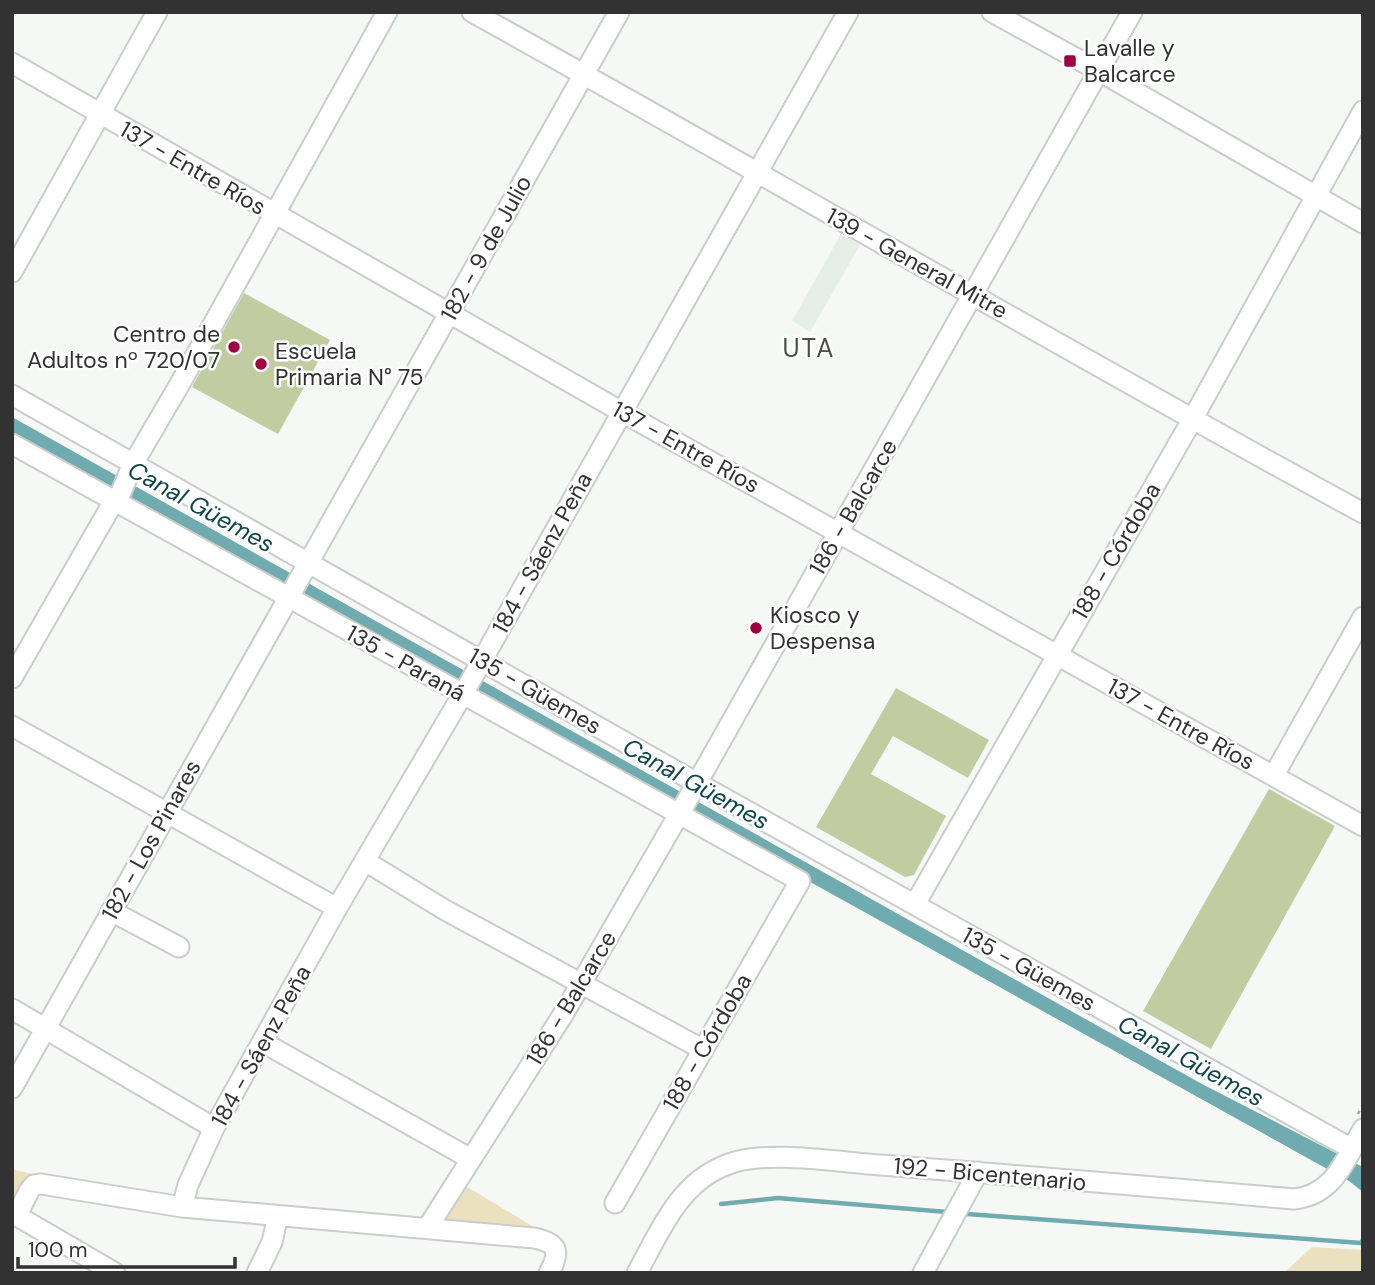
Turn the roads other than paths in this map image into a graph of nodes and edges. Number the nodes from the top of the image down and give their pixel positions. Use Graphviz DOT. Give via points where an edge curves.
graph roads {
  1 [pos="157,12"];
  2 [pos="387,12"];
  3 [pos="472,12"];
  4 [pos="619,12"];
  5 [pos="848,12"];
  6 [pos="992,12"];
  7 [pos="1132,12"];
  8 [pos="12,63"];
  9 [pos="1099,71"];
  10 [pos="584,74"];
  11 [pos="1363,111"];
  12 [pos="100,115"];
  13 [pos="758,174"];
  14 [pos="1315,196"];
  15 [pos="275,215"];
  16 [pos="1363,223"];
  17 [pos="12,272"];
  18 [pos="974,294"];
  19 [pos="449,313"];
  20 [pos="12,395"];
  21 [pos="622,412"];
  22 [pos="1192,420"];
  23 [pos="12,444"];
  24 [pos="131,469"];
  25 [pos="116,499"];
  26 [pos="1363,513"];
  27 [pos="838,533"];
  28 [pos="308,566"];
  29 [pos="290,596"];
  30 [pos="1363,617"];
  31 [pos="1056,655"];
  32 [pos="12,678"];
  33 [pos="472,678"];
  34 [pos="12,726"];
  35 [pos="1274,775"];
  36 [pos="695,786"];
  37 [pos="166,811"];
  38 [pos="681,811"];
  39 [pos="1363,826"];
  40 [pos="365,861"];
  41 [pos="800,881"];
  42 [pos="915,904"];
  43 [pos="337,908"];
  44 [pos="111,911"];
  45 [pos="178,947"];
  46 [pos="580,984"];
  47 [pos="12,1009"];
  48 [pos="46,1028"];
  49 [pos="264,1043"];
  50 [pos="702,1049"];
  51 [pos="12,1088"];
  52 [pos="214,1128"];
  53 [pos="1363,1129"];
  54 [pos="1350,1151"];
  55 [pos="471,1159"];
  56 [pos="978,1172"];
  57 [pos="615,1203"];
  58 [pos="181,1207"];
  59 [pos="15,1214"];
  60 [pos="278,1216"];
  61 [pos="428,1227"];
  62 [pos="552,1268"];
  63 [pos="115,1273"];
  64 [pos="257,1273"];
  65 [pos="637,1273"];
  66 [pos="923,1273"];
  1 -- 12 [label="street"];
  2 -- 15 [label="street"];
  3 -- 10 [label="street, 139 - General Mitre"];
  4 -- 10 [label="street, 182 - 9 de Julio"];
  5 -- 13 [label="street, 184 - Sáenz Peña"];
  6 -- 9 [label="street"];
  7 -- 9 [label="street, 186 - Balcarce"];
  8 -- 12 [label="street, 137 - Entre Ríos"];
  9 -- 14 [label="street"];
  9 -- 18 [label="street, 186 - Balcarce"];
  10 -- 13 [label="street, 139 - General Mitre"];
  10 -- 19 [label="street, 182 - 9 de Julio"];
  11 -- 14 [label="street, 188 - Córdoba"];
  12 -- 15 [label="street, 137 - Entre Ríos"];
  12 -- 17 [label="street"];
  13 -- 18 [label="street, 139 - General Mitre"];
  13 -- 21 [label="street, 184 - Sáenz Peña"];
  14 -- 16 [label="street"];
  14 -- 22 [label="street, 188 - Córdoba"];
  15 -- 19 [label="street, 137 - Entre Ríos"];
  15 -- 24 [label="street"];
  18 -- 22 [label="street, 139 - General Mitre"];
  18 -- 27 [label="street, 186 - Balcarce"];
  19 -- 21 [label="street, 137 - Entre Ríos"];
  19 -- 28 [label="street, 182 - 9 de Julio"];
  20 -- 24 [label="street, 135 - Güemes"];
  21 -- 27 [label="street, 137 - Entre Ríos"];
  21 -- 33 [label="street, 184 - Sáenz Peña"];
  22 -- 26 [label="street, 139 - General Mitre"];
  22 -- 31 [label="street, 188 - Córdoba"];
  23 -- 25 [label="street, 135 - Paraná"];
  24 -- 25 [label="street"];
  24 -- 28 [label="street, 135 - Güemes"];
  25 -- 29 [label="street, 135 - Paraná"];
  25 -- 32 [label="street"];
  27 -- 31 [label="street, 137 - Entre Ríos"];
  27 -- 36 [label="street, 186 - Balcarce"];
  28 -- 29 [label="street, 182 - 9 de Julio"];
  28 -- 33 [label="street, 135 - Güemes"];
  29 -- 33 [label="street, 135 - Paraná"];
  29 -- 37 [label="street, 182 - Los Pinares"];
  30 -- 35 [label="street"];
  31 -- 35 [label="street, 137 - Entre Ríos"];
  31 -- 42 [label="street, 188 - Córdoba"];
  33 -- 36 [label="street, 135 - Güemes"];
  33 -- 38 [label="street, 135 - Paraná"];
  33 -- 40 [label="street, 184 - Sáenz Peña"];
  34 -- 37 [label="street"];
  35 -- 39 [label="street, 137 - Entre Ríos"];
  36 -- 38 [label="street, 186 - Balcarce"];
  36 -- 42 [label="street, 135 - Güemes"];
  37 -- 43 [label="street"];
  37 -- 44 [label="street, 182 - Los Pinares"];
  38 -- 41 [label="street, 135 - Paraná"];
  38 -- 46 [label="street, 186 - Balcarce"];
  40 -- 43 [label="street, 184 - Sáenz Peña"];
  40 -- 46 [label="street"];
  41 -- 50 [label="street, 188 - Córdoba"];
  42 -- 54 [label="street, 135 - Güemes"];
  43 -- 49 [label="street, 184 - Sáenz Peña"];
  44 -- 45 [label="street"];
  44 -- 48 [label="street, 182 - Los Pinares"];
  46 -- 50 [label="street"];
  46 -- 55 [label="street, 186 - Balcarce"];
  47 -- 48 [label="street"];
  48 -- 51 [label="street, 182 - Los Pinares"];
  48 -- 52 [label="street"];
  49 -- 52 [label="street, 184 - Sáenz Peña"];
  49 -- 55 [label="street"];
  50 -- 57 [label="street, 188 - Córdoba"];
  52 -- 58 [label="street, 184 - Sáenz Peña"];
  53 -- 54 [label="street, 192 - Bicentenario"];
  54 -- 56 [label="street, 192 - Bicentenario" via="1334,1179 1316,1194 1294,1199"];
  55 -- 61 [label="street, 186 - Balcarce"];
  56 -- 65 [label="street, 192 - Bicentenario" via="782,1158 725,1165 684,1194"];
  56 -- 66 [label="street"];
  58 -- 59 [label="street" via="34,1185"];
  58 -- 60 [label="street"];
  59 -- 63 [label="street"];
  60 -- 61 [label="street"];
  60 -- 64 [label="street"];
  61 -- 62 [label="street" via="548,1241 555,1250"];
}
